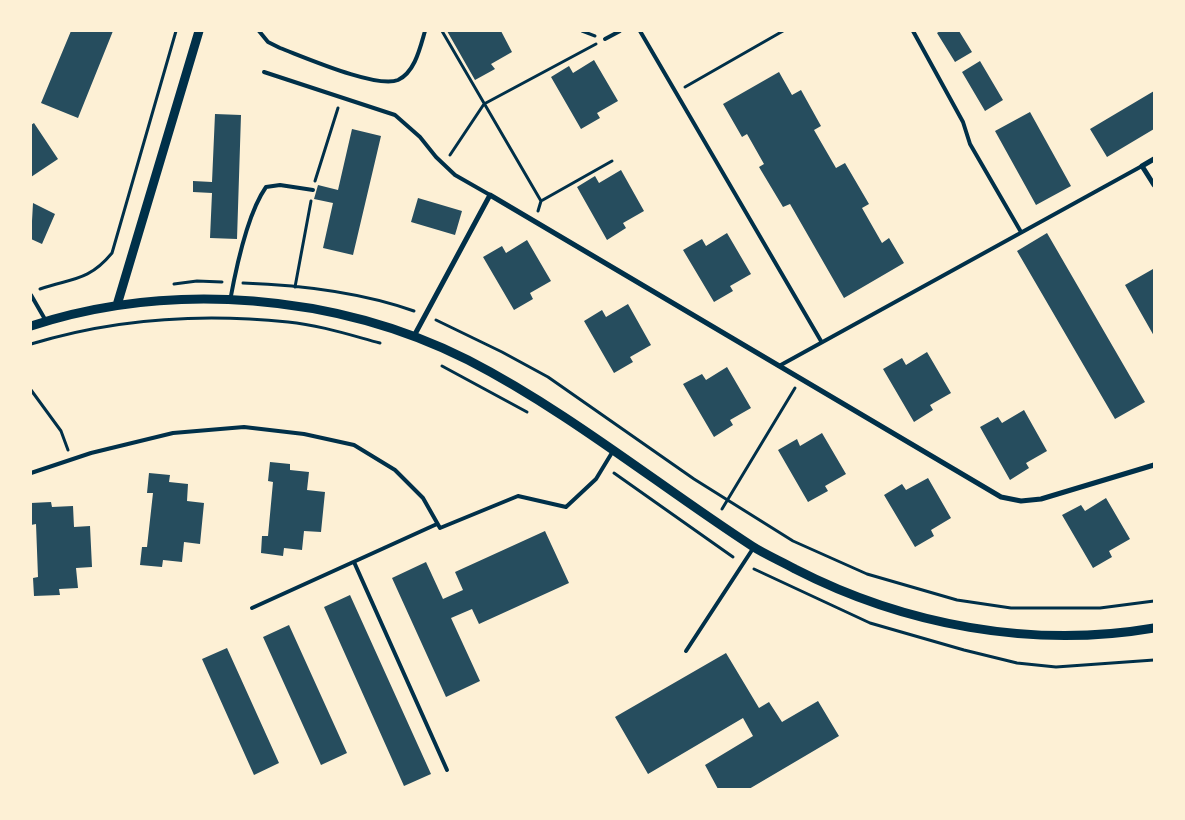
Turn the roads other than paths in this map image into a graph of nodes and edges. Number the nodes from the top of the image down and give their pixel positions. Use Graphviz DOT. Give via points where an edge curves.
graph roads {
  1 [pos="199,31"];
  2 [pos="258,31"];
  3 [pos="425,31"];
  4 [pos="620,31"];
  5 [pos="640,31"];
  6 [pos="913,31"];
  7 [pos="605,39"];
  8 [pos="264,72"];
  9 [pos="1154,159"];
  10 [pos="1142,166"];
  11 [pos="1154,185"];
  12 [pos="313,190"];
  13 [pos="490,195"];
  14 [pos="1021,232"];
  15 [pos="31,295"];
  16 [pos="230,301"];
  17 [pos="117,305"];
  18 [pos="46,321"];
  19 [pos="31,326"];
  20 [pos="414,336"];
  21 [pos="821,341"];
  22 [pos="779,366"];
  23 [pos="613,451"];
  24 [pos="1154,465"];
  25 [pos="31,473"];
  26 [pos="437,524"];
  27 [pos="754,547"];
  28 [pos="354,562"];
  29 [pos="252,608"];
  30 [pos="1154,628"];
  31 [pos="686,651"];
  32 [pos="447,770"];
  1 -- 17 [label="street"];
  2 -- 3 [label="lane" via="268,42 280,48 366,79 387,82 399,80 413,66"];
  4 -- 7 [label="lane"];
  5 -- 21 [label="lane"];
  6 -- 14 [label="lane" via="963,122 970,144"];
  8 -- 13 [label="lane" via="394,115 420,137 455,175"];
  9 -- 10 [label="street"];
  10 -- 11 [label="street"];
  10 -- 14 [label="lane"];
  12 -- 16 [label="lane" via="280,185 266,187 259,197"];
  13 -- 20 [label="street"];
  13 -- 22 [label="street"];
  14 -- 21 [label="lane"];
  15 -- 18 [label="lane"];
  16 -- 17 [label="street" via="178,300"];
  16 -- 20 [label="street" via="293,305 351,317"];
  17 -- 18 [label="street"];
  18 -- 19 [label="street"];
  20 -- 23 [label="street" via="528,393"];
  21 -- 22 [label="lane"];
  22 -- 24 [label="street" via="1001,498 1041,499"];
  23 -- 26 [label="lane" via="596,479 566,507 518,496 440,528"];
  23 -- 27 [label="street"];
  25 -- 26 [label="lane" via="172,432 244,428 304,434 354,445 395,470 423,498"];
  26 -- 28 [label="lane"];
  27 -- 30 [label="street" via="813,578 873,603 938,622 1057,636 1127,633"];
  27 -- 31 [label="lane"];
  28 -- 29 [label="lane"];
  28 -- 32 [label="lane"];
}
